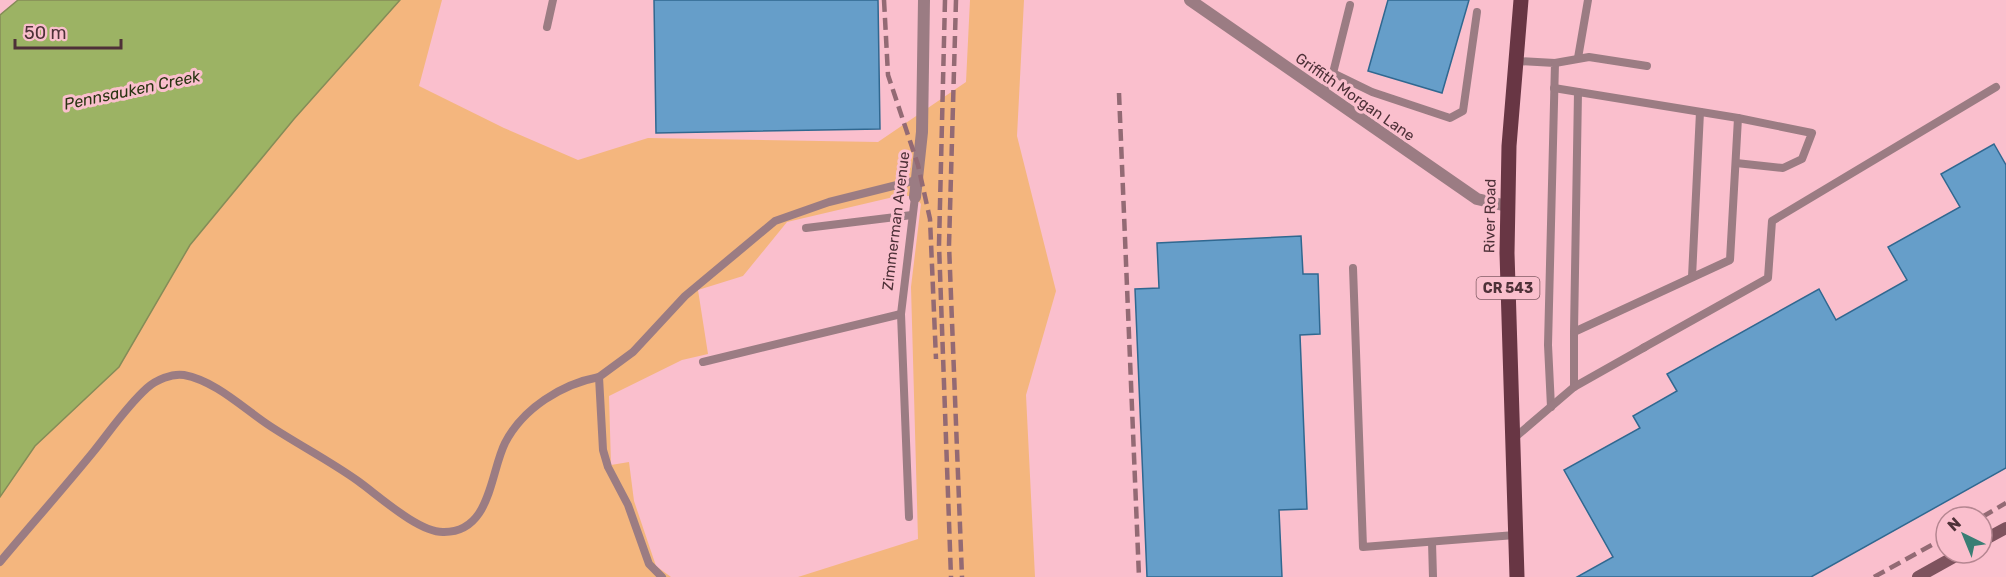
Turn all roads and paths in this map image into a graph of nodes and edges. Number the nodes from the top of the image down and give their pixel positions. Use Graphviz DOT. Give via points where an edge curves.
graph roads {
  1 [pos="553,0"];
  2 [pos="924,0"];
  3 [pos="1190,0"];
  4 [pos="1521,0"];
  5 [pos="1588,0"];
  6 [pos="1350,5"];
  7 [pos="1477,12"];
  8 [pos="547,27"];
  9 [pos="1578,58"];
  10 [pos="1517,61"];
  11 [pos="1555,63"];
  12 [pos="1647,66"];
  13 [pos="1333,73"];
  14 [pos="1996,87"];
  15 [pos="1554,88"];
  16 [pos="1578,92"];
  17 [pos="1322,93"];
  18 [pos="1700,112"];
  19 [pos="1738,118"];
  20 [pos="1736,163"];
  21 [pos="917,180"];
  22 [pos="915,197"];
  23 [pos="1507,206"];
  24 [pos="912,215"];
  25 [pos="806,228"];
  26 [pos="1353,268"];
  27 [pos="1692,277"];
  28 [pos="901,314"];
  29 [pos="1574,332"];
  30 [pos="703,362"];
  31 [pos="598,377"];
  32 [pos="1574,387"];
  33 [pos="1551,407"];
  34 [pos="1512,440"];
  35 [pos="909,517"];
  36 [pos="1515,535"];
  37 [pos="1432,542"];
  38 [pos="0,562"];
  39 [pos="1940,565"];
  40 [pos="1920,576"];
  41 [pos="662,577"];
  42 [pos="1433,577"];
  43 [pos="1517,577"];
  1 -- 8 [label="lane"];
  2 -- 21 [label="street, Zimmerman Avenue"];
  3 -- 17 [label="street, Griffith Morgan Lane"];
  4 -- 10 [label="main road, River Road / CR 543"];
  5 -- 9 [label="lane"];
  6 -- 13 [label="lane"];
  7 -- 13 [label="lane" via="1462,111 1450,118 1371,92"];
  9 -- 11 [label="lane"];
  9 -- 12 [label="lane"];
  10 -- 11 [label="lane"];
  10 -- 23 [label="main road, River Road / CR 543"];
  11 -- 15 [label="lane"];
  13 -- 17 [label="lane"];
  14 -- 32 [label="lane" via="1772,221 1767,278"];
  15 -- 16 [label="lane"];
  15 -- 33 [label="lane" via="1548,345"];
  16 -- 18 [label="lane"];
  16 -- 29 [label="lane"];
  17 -- 23 [label="street, Griffith Morgan Lane" via="1477,199"];
  18 -- 19 [label="lane"];
  18 -- 27 [label="lane"];
  19 -- 20 [label="lane"];
  19 -- 20 [label="lane" via="1812,133 1802,159 1783,168"];
  20 -- 27 [label="lane" via="1730,260"];
  21 -- 22 [label="street, Zimmerman Avenue"];
  21 -- 31 [label="lane" via="828,202 776,221 685,296 633,352"];
  22 -- 24 [label="lane, Zimmerman Avenue"];
  23 -- 34 [label="main road, River Road / CR 543"];
  24 -- 25 [label="lane"];
  24 -- 28 [label="lane, Zimmerman Avenue"];
  26 -- 37 [label="lane" via="1363,547"];
  27 -- 29 [label="lane"];
  28 -- 30 [label="lane, Zimmerman Avenue"];
  28 -- 35 [label="lane"];
  29 -- 32 [label="lane"];
  31 -- 38 [label="lane" via="577,381 529,411 506,442 476,519 462,529 443,532 423,526 220,390 183,375 164,378 148,387 118,418"];
  31 -- 41 [label="lane" via="603,450 608,467 628,505 649,564"];
  32 -- 33 [label="lane"];
  33 -- 34 [label="lane"];
  34 -- 36 [label="main road, River Road / CR 543"];
  36 -- 37 [label="lane"];
  36 -- 43 [label="main road, River Road / CR 543"];
  37 -- 42 [label="lane"];
  39 -- 40 [label="street"];
}
